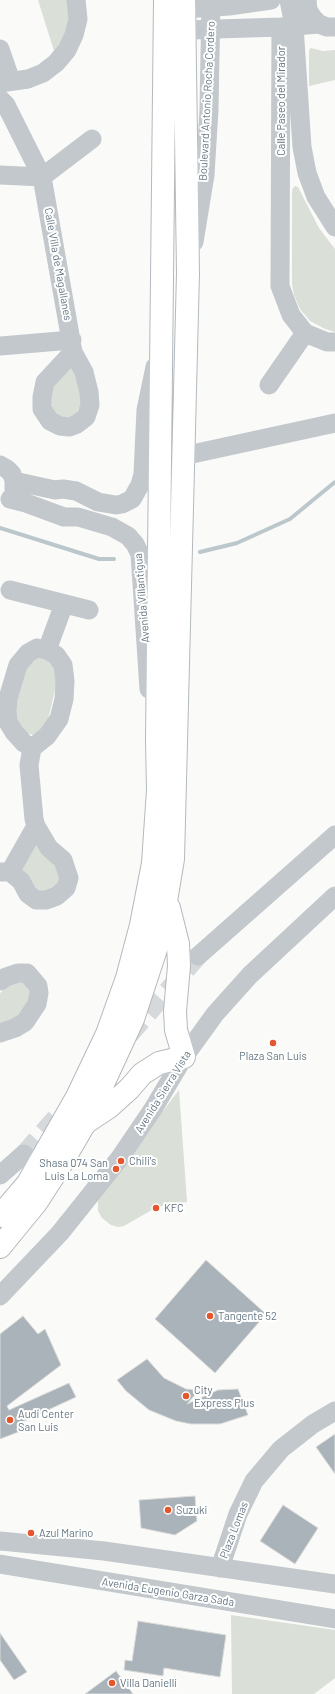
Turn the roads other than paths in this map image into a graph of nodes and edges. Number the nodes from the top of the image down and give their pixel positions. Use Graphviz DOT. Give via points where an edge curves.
graph roads {
  1 [pos="76,0"];
  2 [pos="165,0"];
  3 [pos="271,0"];
  4 [pos="290,0"];
  5 [pos="306,0"];
  6 [pos="211,4"];
  7 [pos="185,13"];
  8 [pos="327,25"];
  9 [pos="287,26"];
  10 [pos="211,29"];
  11 [pos="0,49"];
  12 [pos="6,82"];
  13 [pos="3,102"];
  14 [pos="92,139"];
  15 [pos="307,173"];
  16 [pos="0,175"];
  17 [pos="281,175"];
  18 [pos="42,177"];
  19 [pos="335,227"];
  20 [pos="188,273"];
  21 [pos="305,333"];
  22 [pos="335,342"];
  23 [pos="160,345"];
  24 [pos="0,346"];
  25 [pos="269,384"];
  26 [pos="335,423"];
  27 [pos="183,456"];
  28 [pos="0,465"];
  29 [pos="14,481"];
  30 [pos="55,490"];
  31 [pos="82,494"];
  32 [pos="5,503"];
  33 [pos="52,512"];
  34 [pos="78,517"];
  35 [pos="10,590"];
  36 [pos="64,604"];
  37 [pos="89,610"];
  38 [pos="47,650"];
  39 [pos="157,740"];
  40 [pos="32,748"];
  41 [pos="36,826"];
  42 [pos="335,835"];
  43 [pos="5,872"];
  44 [pos="335,896"];
  45 [pos="167,899"];
  46 [pos="198,956"];
  47 [pos="0,981"];
  48 [pos="0,1033"];
  49 [pos="184,1057"];
  50 [pos="85,1123"];
  51 [pos="24,1154"];
  52 [pos="0,1175"];
  53 [pos="0,1216"];
  54 [pos="0,1247"];
  55 [pos="0,1296"];
  56 [pos="335,1411"];
  57 [pos="0,1540"];
  58 [pos="0,1564"];
  59 [pos="220,1568"];
  60 [pos="335,1584"];
  61 [pos="335,1619"];
  1 -- 12 [label="street" via="78,19 74,35 67,50 56,63 28,79"];
  2 -- 23 [label="highway"];
  3 -- 6 [label="street"];
  4 -- 9 [label="street, Calle Paseo del Mirador"];
  5 -- 8 [label="street" via="313,18"];
  6 -- 7 [label="street"];
  6 -- 10 [label="street, Boulevard Antonio Rocha Cordero"];
  7 -- 10 [label="street"];
  7 -- 20 [label="highway"];
  8 -- 9 [label="street"];
  9 -- 10 [label="street"];
  9 -- 15 [label="street, Calle Paseo del Mirador"];
  9 -- 17 [label="street, Calle Paseo del Mirador"];
  10 -- 20 [label="street, Boulevard Antonio Rocha Cordero" via="206,175"];
  11 -- 12 [label="street"];
  12 -- 13 [label="street, Calle Villa de Magallanes"];
  13 -- 18 [label="street, Calle Villa de Magallanes"];
  14 -- 18 [label="street"];
  15 -- 17 [label="street"];
  15 -- 19 [label="street, Calle Paseo del Mirador" via="316,197"];
  16 -- 18 [label="street"];
  17 -- 21 [label="street, Calle Paseo del Mirador" via="280,286 291,315"];
  18 -- 24 [label="street, Calle Villa de Magallanes" via="73,346"];
  20 -- 27 [label="highway"];
  21 -- 22 [label="street, Calle Paseo del Mirador" via="327,342"];
  21 -- 25 [label="street"];
  23 -- 31 [label="street" via="146,410 140,485 132,499 122,504 98,502"];
  23 -- 39 [label="highway"];
  26 -- 27 [label="street"];
  27 -- 45 [label="highway" via="173,859"];
  28 -- 29 [label="street" via="7,469"];
  29 -- 30 [label="street"];
  29 -- 32 [label="street" via="15,487"];
  30 -- 31 [label="street" via="70,489"];
  30 -- 33 [label="street"];
  31 -- 34 [label="street"];
  32 -- 33 [label="street, Avenida Villantigua"];
  33 -- 34 [label="street, Avenida Villantigua" via="64,517"];
  34 -- 39 [label="street, Avenida Villantigua" via="112,527 128,536 140,554 148,680"];
  35 -- 36 [label="street"];
  36 -- 37 [label="street"];
  36 -- 38 [label="street"];
  38 -- 40 [label="street" via="56,655 63,665 64,699 58,719 47,736"];
  38 -- 40 [label="street" via="37,648 28,653 18,665 8,698 8,722 24,743"];
  39 -- 53 [label="highway" via="158,790 152,863 142,925 127,978 107,1034 77,1097 28,1184"];
  40 -- 41 [label="street" via="29,766"];
  41 -- 43 [label="street"];
  41 -- 43 [label="street" via="49,848 63,860 69,878 66,888 52,898 36,900 28,894 21,881"];
  42 -- 46 [label="street"];
  44 -- 49 [label="street, Avenida Sierra Vista" via="250,975 215,1014"];
  45 -- 49 [label="highway" via="178,944 176,1030"];
  45 -- 50 [label="highway" via="160,937 133,1019"];
  47 -- 48 [label="street" via="6,976 27,974 38,986 37,1004 25,1022"];
  49 -- 50 [label="highway" via="159,1063 142,1074 109,1107"];
  49 -- 55 [label="street, Avenida Sierra Vista" via="118,1160 60,1233"];
  50 -- 54 [label="highway" via="36,1203"];
  51 -- 52 [label="street"];
  56 -- 59 [label="street, Plaza Lomas" via="313,1424 281,1449 254,1481 238,1514"];
  57 -- 59 [label="street" via="104,1551"];
  58 -- 61 [label="street, Avenida Eugenio Garza Sada"];
  59 -- 60 [label="street"];
}
